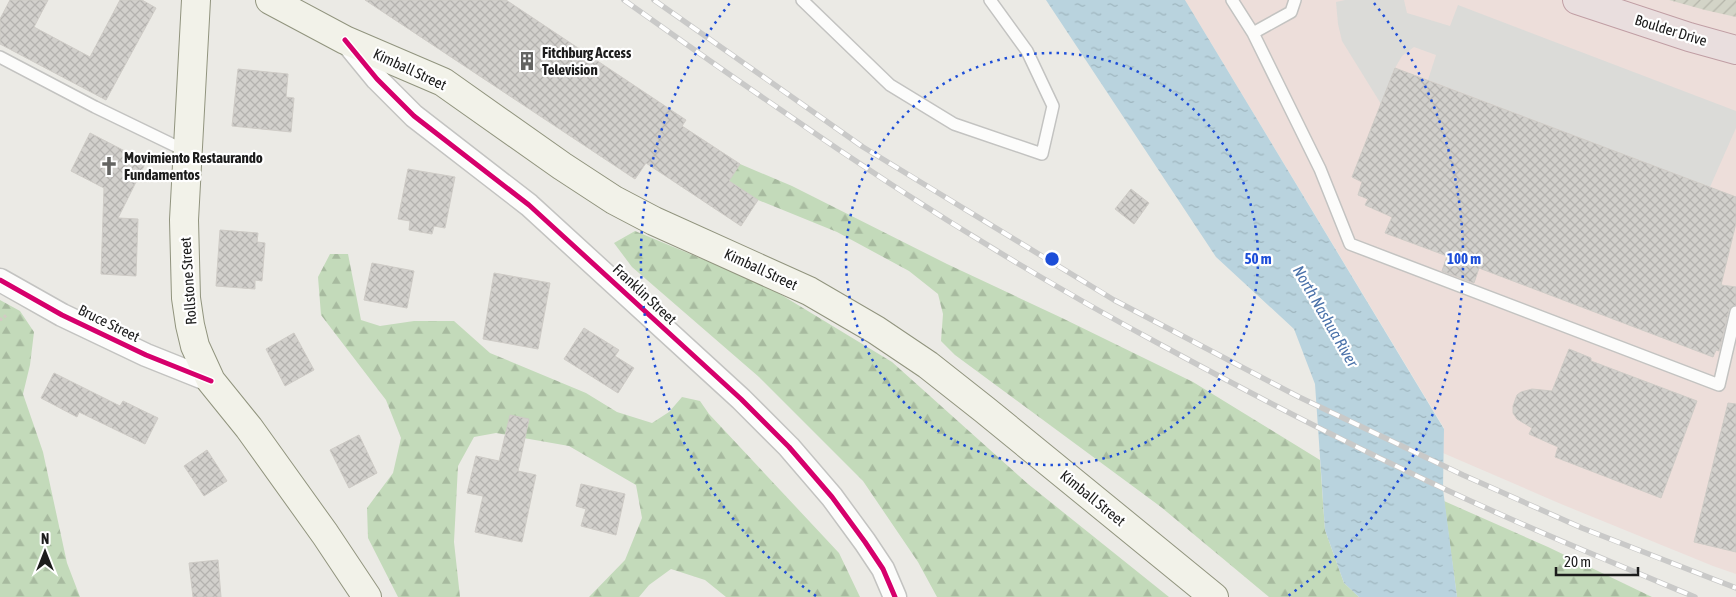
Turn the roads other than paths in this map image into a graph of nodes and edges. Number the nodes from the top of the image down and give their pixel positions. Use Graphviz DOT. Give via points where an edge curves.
graph roads {
  1 [pos="196,0"];
  2 [pos="270,0"];
  3 [pos="802,0"];
  4 [pos="990,0"];
  5 [pos="1232,0"];
  6 [pos="1295,0"];
  7 [pos="1577,0"];
  8 [pos="1253,33"];
  9 [pos="345,40"];
  10 [pos="1736,50"];
  11 [pos="0,57"];
  12 [pos="188,152"];
  13 [pos="0,280"];
  14 [pos="1736,312"];
  15 [pos="211,381"];
  16 [pos="367,597"];
  17 [pos="895,597"];
  18 [pos="1214,597"];
  1 -- 12 [label="main road, Rollstone Street"];
  2 -- 9 [label="main road, Kimball Street"];
  3 -- 4 [label="lane" via="890,85 954,124 1042,154 1053,106 1027,51"];
  5 -- 8 [label="lane"];
  6 -- 8 [label="lane" via="1291,12"];
  7 -- 10 [label="highway, Boulder Drive"];
  8 -- 14 [label="lane" via="1320,169 1350,244 1718,385"];
  9 -- 17 [label="street, Franklin Street" via="377,79 414,116 529,205 789,447 865,542"];
  9 -- 18 [label="main road, Kimball Street" via="443,82 614,200 809,291 876,330 986,410"];
  11 -- 12 [label="lane"];
  12 -- 15 [label="main road, Rollstone Street" via="184,220 186,298 195,346"];
  13 -- 15 [label="street, Bruce Street" via="62,315 146,355"];
  15 -- 16 [label="main road, Rollstone Street" via="249,428"];
}
